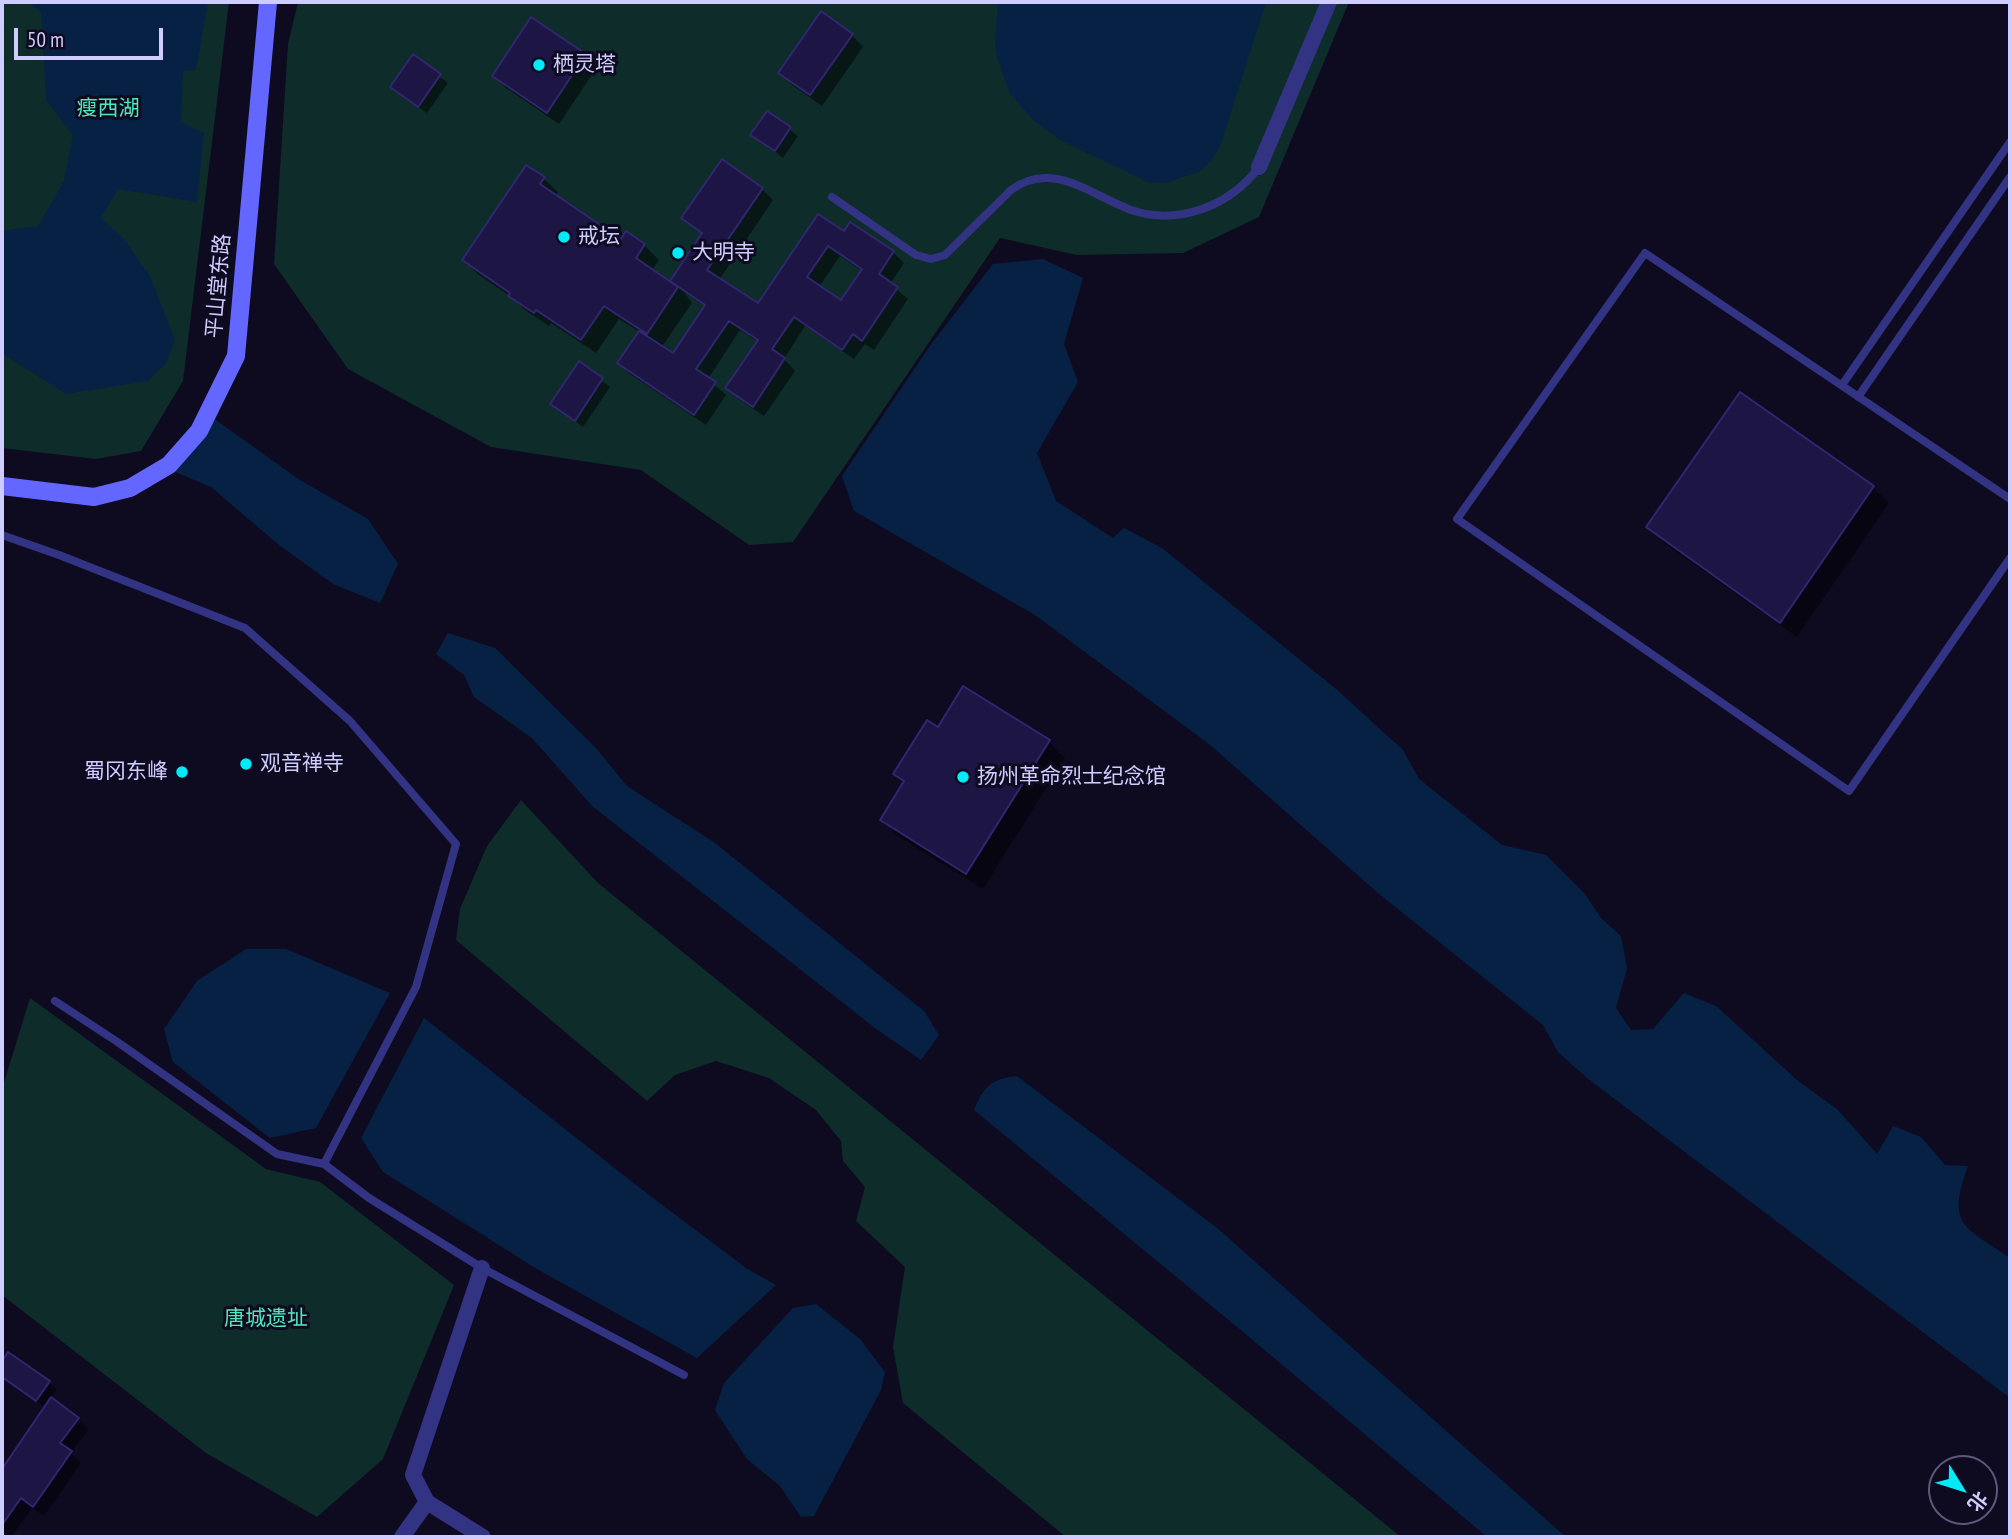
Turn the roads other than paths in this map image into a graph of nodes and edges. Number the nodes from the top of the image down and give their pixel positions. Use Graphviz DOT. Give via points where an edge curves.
graph roads {
  1 [pos="268,2"];
  2 [pos="1329,2"];
  3 [pos="2010,142"];
  4 [pos="1259,167"];
  5 [pos="2010,177"];
  6 [pos="832,197"];
  7 [pos="1842,385"];
  8 [pos="1858,397"];
  9 [pos="2,486"];
  10 [pos="2010,499"];
  11 [pos="2,535"];
  12 [pos="2010,558"];
  13 [pos="55,1000"];
  14 [pos="324,1164"];
  15 [pos="482,1268"];
  16 [pos="684,1375"];
  17 [pos="427,1502"];
  18 [pos="402,1537"];
  19 [pos="483,1537"];
  1 -- 9 [label="street, 平山堂东路" via="236,356 199,431 169,465 130,488 94,497"];
  2 -- 4 [label="street"];
  3 -- 7 [label="lane"];
  4 -- 6 [label="lane" via="1226,200 1185,214 1131,210 1076,183 1023,181 945,255 931,259 916,255"];
  5 -- 8 [label="lane"];
  7 -- 8 [label="lane"];
  7 -- 12 [label="lane" via="1645,253 1457,519 1849,791"];
  8 -- 10 [label="lane"];
  11 -- 14 [label="lane" via="245,628 350,721 456,844 416,987"];
  13 -- 14 [label="lane" via="277,1154"];
  14 -- 15 [label="lane" via="369,1198"];
  15 -- 16 [label="lane"];
  15 -- 17 [label="street" via="413,1475"];
  17 -- 18 [label="street"];
  17 -- 19 [label="street"];
}
